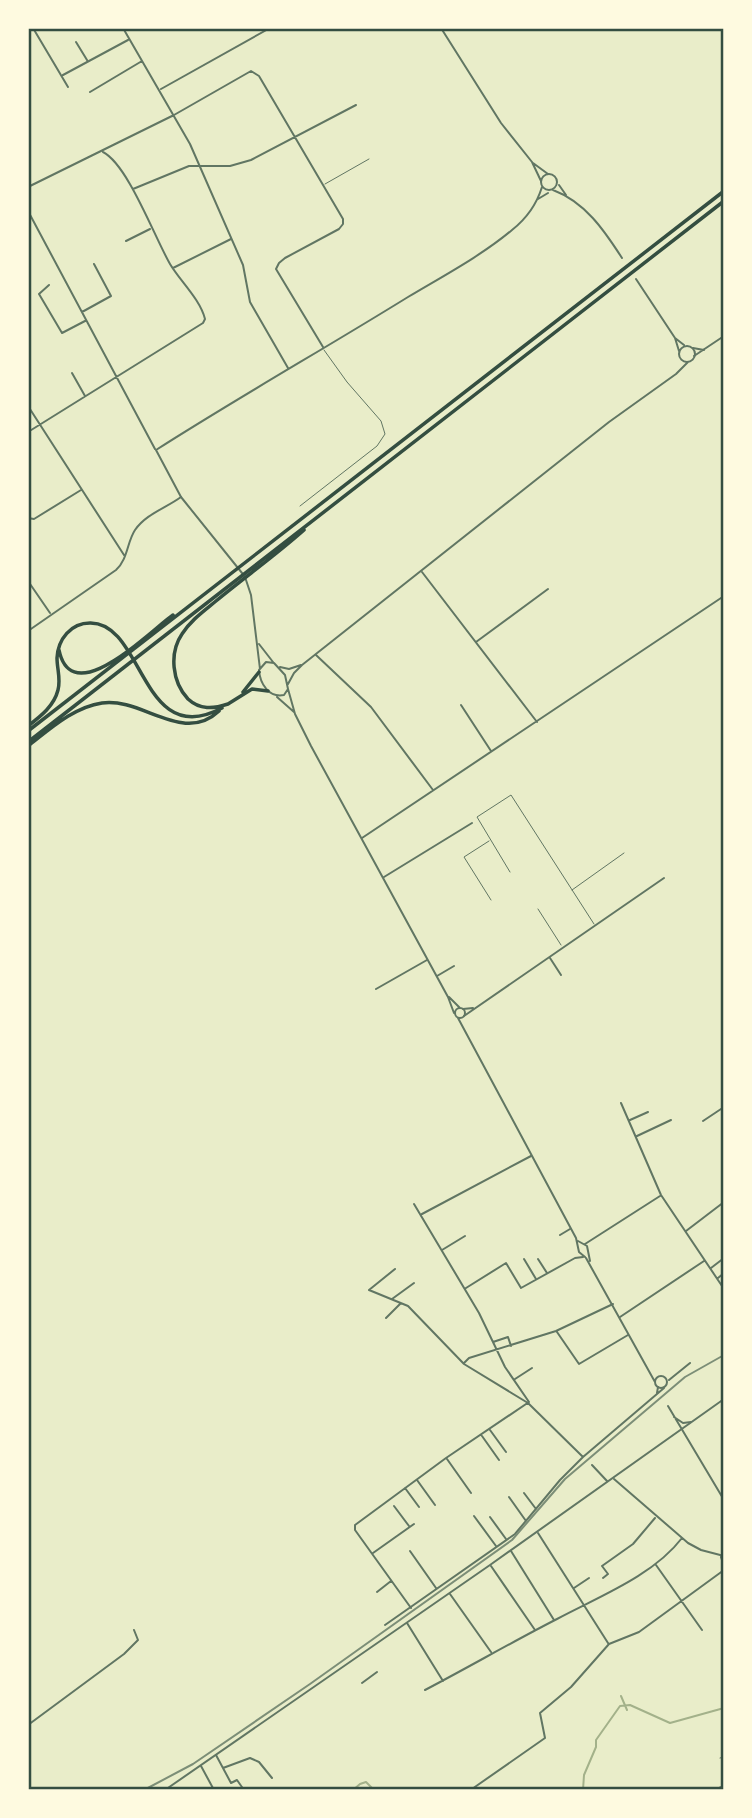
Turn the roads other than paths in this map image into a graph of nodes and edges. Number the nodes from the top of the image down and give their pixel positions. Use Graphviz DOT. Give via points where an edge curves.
graph roads {
  1 [pos="33,28"];
  2 [pos="123,28"];
  3 [pos="270,28"];
  4 [pos="441,28"];
  5 [pos="28,31"];
  6 [pos="129,39"];
  7 [pos="76,42"];
  8 [pos="88,61"];
  9 [pos="143,61"];
  10 [pos="63,75"];
  11 [pos="68,88"];
  12 [pos="159,90"];
  13 [pos="90,92"];
  14 [pos="356,106"];
  15 [pos="174,115"];
  16 [pos="296,138"];
  17 [pos="101,151"];
  18 [pos="369,159"];
  19 [pos="532,162"];
  20 [pos="200,165"];
  21 [pos="548,174"];
  22 [pos="541,181"];
  23 [pos="557,183"];
  24 [pos="324,184"];
  25 [pos="28,187"];
  26 [pos="542,187"];
  27 [pos="132,190"];
  28 [pos="551,191"];
  29 [pos="724,191"];
  30 [pos="566,196"];
  31 [pos="537,200"];
  32 [pos="724,201"];
  33 [pos="28,211"];
  34 [pos="151,229"];
  35 [pos="232,238"];
  36 [pos="126,241"];
  37 [pos="622,258"];
  38 [pos="94,264"];
  39 [pos="173,269"];
  40 [pos="636,279"];
  41 [pos="49,285"];
  42 [pos="81,312"];
  43 [pos="86,321"];
  44 [pos="724,336"];
  45 [pos="675,338"];
  46 [pos="685,346"];
  47 [pos="323,348"];
  48 [pos="692,348"];
  49 [pos="705,350"];
  50 [pos="679,351"];
  51 [pos="694,356"];
  52 [pos="680,358"];
  53 [pos="688,362"];
  54 [pos="288,369"];
  55 [pos="679,370"];
  56 [pos="72,373"];
  57 [pos="115,377"];
  58 [pos="85,396"];
  59 [pos="28,406"];
  60 [pos="40,425"];
  61 [pos="28,432"];
  62 [pos="156,450"];
  63 [pos="81,490"];
  64 [pos="181,496"];
  65 [pos="300,506"];
  66 [pos="28,519"];
  67 [pos="125,555"];
  68 [pos="421,571"];
  69 [pos="28,581"];
  70 [pos="234,584"];
  71 [pos="548,589"];
  72 [pos="204,594"];
  73 [pos="724,596"];
  74 [pos="51,614"];
  75 [pos="28,631"];
  76 [pos="258,642"];
  77 [pos="475,643"];
  78 [pos="59,647"];
  79 [pos="316,654"];
  80 [pos="274,663"];
  81 [pos="302,665"];
  82 [pos="279,666"];
  83 [pos="259,670"];
  84 [pos="288,684"];
  85 [pos="289,689"];
  86 [pos="268,691"];
  87 [pos="239,696"];
  88 [pos="276,696"];
  89 [pos="228,704"];
  90 [pos="461,705"];
  91 [pos="222,708"];
  92 [pos="295,714"];
  93 [pos="537,722"];
  94 [pos="28,729"];
  95 [pos="28,744"];
  96 [pos="492,752"];
  97 [pos="433,791"];
  98 [pos="472,823"];
  99 [pos="361,839"];
  100 [pos="491,839"];
  101 [pos="624,853"];
  102 [pos="510,872"];
  103 [pos="383,878"];
  104 [pos="664,878"];
  105 [pos="572,890"];
  106 [pos="491,900"];
  107 [pos="538,909"];
  108 [pos="595,926"];
  109 [pos="563,948"];
  110 [pos="550,958"];
  111 [pos="428,960"];
  112 [pos="454,966"];
  113 [pos="561,975"];
  114 [pos="437,977"];
  115 [pos="376,989"];
  116 [pos="448,997"];
  117 [pos="461,1008"];
  118 [pos="474,1008"];
  119 [pos="454,1013"];
  120 [pos="464,1016"];
  121 [pos="458,1018"];
  122 [pos="464,1028"];
  123 [pos="621,1103"];
  124 [pos="724,1107"];
  125 [pos="648,1112"];
  126 [pos="629,1120"];
  127 [pos="671,1120"];
  128 [pos="703,1121"];
  129 [pos="636,1137"];
  130 [pos="532,1156"];
  131 [pos="660,1195"];
  132 [pos="724,1202"];
  133 [pos="414,1204"];
  134 [pos="420,1215"];
  135 [pos="571,1228"];
  136 [pos="685,1231"];
  137 [pos="560,1235"];
  138 [pos="465,1236"];
  139 [pos="590,1242"];
  140 [pos="582,1245"];
  141 [pos="588,1249"];
  142 [pos="442,1250"];
  143 [pos="579,1252"];
  144 [pos="588,1254"];
  145 [pos="577,1257"];
  146 [pos="584,1257"];
  147 [pos="724,1258"];
  148 [pos="524,1259"];
  149 [pos="538,1259"];
  150 [pos="705,1260"];
  151 [pos="590,1262"];
  152 [pos="710,1268"];
  153 [pos="395,1269"];
  154 [pos="724,1273"];
  155 [pos="547,1274"];
  156 [pos="717,1278"];
  157 [pos="536,1279"];
  158 [pos="414,1283"];
  159 [pos="465,1288"];
  160 [pos="724,1289"];
  161 [pos="392,1299"];
  162 [pos="400,1303"];
  163 [pos="613,1304"];
  164 [pos="620,1317"];
  165 [pos="386,1318"];
  166 [pos="556,1331"];
  167 [pos="629,1334"];
  168 [pos="492,1343"];
  169 [pos="511,1346"];
  170 [pos="495,1350"];
  171 [pos="690,1363"];
  172 [pos="464,1364"];
  173 [pos="532,1368"];
  174 [pos="678,1371"];
  175 [pos="650,1373"];
  176 [pos="659,1376"];
  177 [pos="664,1377"];
  178 [pos="514,1380"];
  179 [pos="655,1381"];
  180 [pos="668,1382"];
  181 [pos="658,1387"];
  182 [pos="664,1388"];
  183 [pos="657,1394"];
  184 [pos="724,1399"];
  185 [pos="528,1403"];
  186 [pos="668,1406"];
  187 [pos="673,1415"];
  188 [pos="692,1422"];
  189 [pos="490,1429"];
  190 [pos="680,1430"];
  191 [pos="481,1435"];
  192 [pos="506,1452"];
  193 [pos="583,1457"];
  194 [pos="446,1458"];
  195 [pos="499,1460"];
  196 [pos="592,1465"];
  197 [pos="613,1478"];
  198 [pos="417,1479"];
  199 [pos="607,1482"];
  200 [pos="405,1488"];
  201 [pos="471,1493"];
  202 [pos="524,1493"];
  203 [pos="509,1497"];
  204 [pos="724,1500"];
  205 [pos="435,1505"];
  206 [pos="394,1506"];
  207 [pos="419,1507"];
  208 [pos="537,1509"];
  209 [pos="474,1516"];
  210 [pos="490,1517"];
  211 [pos="656,1517"];
  212 [pos="526,1521"];
  213 [pos="414,1524"];
  214 [pos="410,1527"];
  215 [pos="537,1531"];
  216 [pos="682,1538"];
  217 [pos="507,1540"];
  218 [pos="496,1547"];
  219 [pos="511,1550"];
  220 [pos="411,1551"];
  221 [pos="373,1554"];
  222 [pos="722,1556"];
  223 [pos="656,1564"];
  224 [pos="490,1565"];
  225 [pos="724,1566"];
  226 [pos="724,1570"];
  227 [pos="589,1578"];
  228 [pos="603,1578"];
  229 [pos="391,1581"];
  230 [pos="573,1588"];
  231 [pos="437,1589"];
  232 [pos="377,1592"];
  233 [pos="449,1593"];
  234 [pos="682,1602"];
  235 [pos="584,1605"];
  236 [pos="411,1608"];
  237 [pos="554,1620"];
  238 [pos="407,1622"];
  239 [pos="385,1625"];
  240 [pos="134,1630"];
  241 [pos="535,1630"];
  242 [pos="702,1630"];
  243 [pos="609,1644"];
  244 [pos="493,1654"];
  245 [pos="377,1672"];
  246 [pos="443,1681"];
  247 [pos="362,1683"];
  248 [pos="425,1690"];
  249 [pos="28,1724"];
  250 [pos="217,1754"];
  251 [pos="724,1757"];
  252 [pos="720,1758"];
  253 [pos="200,1765"];
  254 [pos="223,1768"];
  255 [pos="272,1777"];
  256 [pos="724,1786"];
  257 [pos="472,1789"];
  258 [pos="164,1790"];
  259 [pos="214,1790"];
  260 [pos="244,1790"];
  261 [pos="714,1790"];
  1 -- 5 [label="street"];
  1 -- 11 [label="street"];
  2 -- 6 [label="street"];
  3 -- 12 [label="street"];
  4 -- 19 [label="street" via="501,123"];
  6 -- 8 [label="street"];
  6 -- 9 [label="street"];
  7 -- 8 [label="street"];
  8 -- 10 [label="street"];
  9 -- 12 [label="street"];
  9 -- 13 [label="street"];
  12 -- 15 [label="street"];
  14 -- 16 [label="street"];
  15 -- 16 [label="street" via="251,71 259,76"];
  15 -- 17 [label="street"];
  15 -- 20 [label="street"];
  16 -- 20 [label="street" via="237,164"];
  16 -- 24 [label="street"];
  17 -- 25 [label="street"];
  17 -- 27 [label="street" via="111,157"];
  18 -- 24 [label="street"];
  19 -- 21 [label="street"];
  19 -- 22 [label="street"];
  20 -- 27 [label="street"];
  20 -- 35 [label="street"];
  21 -- 22 [label="street"];
  21 -- 23 [label="street" via="555,176"];
  22 -- 26 [label="street"];
  23 -- 28 [label="street"];
  23 -- 30 [label="street"];
  24 -- 47 [label="street" via="343,225 276,269"];
  26 -- 28 [label="street"];
  26 -- 31 [label="street"];
  27 -- 34 [label="street"];
  28 -- 30 [label="street"];
  28 -- 31 [label="street"];
  29 -- 72 [label="highway"];
  30 -- 37 [label="street" via="590,214"];
  31 -- 47 [label="street" via="521,222 495,243"];
  32 -- 70 [label="highway"];
  33 -- 42 [label="street"];
  34 -- 36 [label="street"];
  34 -- 39 [label="street"];
  35 -- 39 [label="street"];
  35 -- 54 [label="street" via="246,274 250,302"];
  38 -- 42 [label="street" via="111,296"];
  39 -- 57 [label="street" via="205,319 203,323"];
  40 -- 45 [label="street"];
  41 -- 43 [label="street" via="39,294 62,333"];
  42 -- 43 [label="street"];
  43 -- 57 [label="street"];
  44 -- 49 [label="street"];
  45 -- 46 [label="street"];
  45 -- 50 [label="street"];
  46 -- 48 [label="street"];
  46 -- 50 [label="street"];
  47 -- 54 [label="street"];
  47 -- 65 [label="street" via="381,421 385,434 377,446"];
  48 -- 49 [label="street"];
  48 -- 51 [label="street"];
  49 -- 51 [label="street"];
  50 -- 52 [label="street"];
  51 -- 53 [label="street"];
  52 -- 53 [label="street"];
  52 -- 55 [label="street"];
  53 -- 55 [label="street"];
  54 -- 62 [label="street"];
  55 -- 68 [label="street"];
  56 -- 58 [label="street"];
  57 -- 58 [label="street"];
  57 -- 62 [label="street"];
  58 -- 60 [label="street"];
  59 -- 60 [label="street"];
  60 -- 61 [label="street"];
  60 -- 63 [label="street"];
  62 -- 64 [label="street"];
  63 -- 66 [label="street"];
  63 -- 67 [label="street"];
  64 -- 67 [label="street" via="138,526"];
  64 -- 76 [label="street" via="247,580"];
  67 -- 74 [label="street" via="116,569"];
  68 -- 77 [label="street"];
  68 -- 79 [label="street"];
  69 -- 74 [label="street"];
  70 -- 89 [label="highway" via="189,625 179,639 174,663 178,682 192,702 207,708"];
  70 -- 95 [label="highway"];
  71 -- 77 [label="street"];
  72 -- 78 [label="highway" via="96,671 70,670"];
  72 -- 94 [label="highway"];
  73 -- 93 [label="street"];
  74 -- 75 [label="street"];
  76 -- 80 [label="street"];
  76 -- 83 [label="street"];
  77 -- 93 [label="street"];
  78 -- 91 [label="highway" via="70,630 87,623 104,625 122,642 151,691 171,710 200,716"];
  78 -- 94 [label="highway" via="57,694"];
  79 -- 81 [label="street"];
  79 -- 97 [label="street" via="371,707"];
  80 -- 82 [label="street"];
  80 -- 83 [label="street" via="266,662"];
  81 -- 82 [label="street"];
  81 -- 84 [label="street"];
  82 -- 84 [label="street"];
  83 -- 86 [label="street"];
  83 -- 87 [label="highway"];
  84 -- 85 [label="street"];
  85 -- 88 [label="street"];
  85 -- 92 [label="street"];
  86 -- 87 [label="highway" via="252,689"];
  86 -- 88 [label="street"];
  87 -- 89 [label="highway"];
  88 -- 92 [label="street"];
  89 -- 91 [label="highway"];
  90 -- 96 [label="street"];
  91 -- 95 [label="highway" via="202,722 183,723 129,704 94,704"];
  92 -- 99 [label="street"];
  93 -- 96 [label="street"];
  96 -- 97 [label="street"];
  97 -- 99 [label="street"];
  98 -- 103 [label="street"];
  99 -- 103 [label="street"];
  100 -- 102 [label="street"];
  100 -- 105 [label="street" via="477,817 511,795"];
  100 -- 106 [label="street" via="464,858"];
  101 -- 105 [label="street"];
  103 -- 111 [label="street"];
  104 -- 108 [label="street"];
  105 -- 108 [label="street"];
  107 -- 109 [label="street"];
  108 -- 109 [label="street"];
  109 -- 110 [label="street"];
  110 -- 113 [label="street"];
  110 -- 118 [label="street"];
  111 -- 114 [label="street"];
  111 -- 115 [label="street"];
  112 -- 114 [label="street"];
  114 -- 116 [label="street"];
  116 -- 117 [label="street"];
  116 -- 119 [label="street"];
  117 -- 118 [label="street"];
  117 -- 119 [label="street"];
  117 -- 120 [label="street"];
  118 -- 120 [label="street"];
  119 -- 121 [label="street"];
  120 -- 121 [label="street"];
  120 -- 122 [label="street"];
  121 -- 122 [label="street"];
  122 -- 130 [label="street"];
  123 -- 126 [label="street"];
  124 -- 128 [label="street"];
  125 -- 126 [label="street"];
  126 -- 129 [label="street"];
  127 -- 129 [label="street"];
  129 -- 131 [label="street"];
  130 -- 134 [label="street"];
  130 -- 135 [label="street"];
  131 -- 136 [label="street"];
  131 -- 139 [label="street"];
  132 -- 136 [label="street"];
  133 -- 134 [label="street"];
  134 -- 142 [label="street"];
  135 -- 137 [label="street"];
  135 -- 140 [label="street"];
  136 -- 150 [label="street"];
  138 -- 142 [label="street"];
  139 -- 140 [label="street"];
  139 -- 141 [label="street"];
  140 -- 141 [label="street"];
  140 -- 143 [label="street"];
  141 -- 144 [label="street"];
  142 -- 159 [label="street"];
  143 -- 145 [label="street"];
  143 -- 146 [label="street"];
  144 -- 146 [label="street"];
  144 -- 151 [label="street"];
  145 -- 146 [label="street"];
  145 -- 155 [label="street"];
  146 -- 151 [label="street"];
  147 -- 152 [label="street"];
  148 -- 157 [label="street"];
  149 -- 155 [label="street"];
  150 -- 152 [label="street"];
  150 -- 164 [label="street"];
  151 -- 163 [label="street"];
  152 -- 156 [label="street"];
  153 -- 161 [label="street" via="369,1290"];
  154 -- 156 [label="street"];
  155 -- 157 [label="street"];
  156 -- 160 [label="street"];
  157 -- 159 [label="street" via="521,1288 506,1263"];
  158 -- 161 [label="street"];
  159 -- 168 [label="street"];
  161 -- 162 [label="street"];
  162 -- 165 [label="street"];
  162 -- 172 [label="street"];
  163 -- 164 [label="street"];
  163 -- 166 [label="street"];
  164 -- 167 [label="street"];
  166 -- 167 [label="street" via="579,1364"];
  166 -- 169 [label="street"];
  167 -- 175 [label="street"];
  168 -- 169 [label="street" via="508,1337"];
  168 -- 170 [label="street"];
  169 -- 170 [label="street"];
  170 -- 172 [label="street"];
  170 -- 178 [label="street"];
  171 -- 174 [label="street"];
  172 -- 185 [label="street"];
  173 -- 178 [label="street"];
  174 -- 177 [label="street"];
  174 -- 180 [label="street"];
  175 -- 176 [label="street"];
  175 -- 179 [label="street"];
  176 -- 177 [label="street"];
  176 -- 179 [label="street"];
  177 -- 180 [label="street"];
  178 -- 185 [label="street"];
  179 -- 181 [label="street"];
  180 -- 182 [label="street"];
  181 -- 182 [label="street"];
  181 -- 183 [label="street"];
  182 -- 183 [label="street"];
  183 -- 193 [label="street"];
  184 -- 188 [label="street"];
  185 -- 189 [label="street"];
  185 -- 193 [label="street"];
  186 -- 187 [label="street"];
  187 -- 188 [label="street" via="683,1423"];
  187 -- 190 [label="street"];
  188 -- 190 [label="street"];
  189 -- 191 [label="street"];
  189 -- 192 [label="street"];
  190 -- 197 [label="street"];
  190 -- 204 [label="street"];
  191 -- 194 [label="street"];
  191 -- 195 [label="street"];
  193 -- 208 [label="street"];
  194 -- 198 [label="street"];
  194 -- 201 [label="street"];
  196 -- 199 [label="street"];
  197 -- 199 [label="street"];
  197 -- 211 [label="street"];
  198 -- 200 [label="street"];
  198 -- 205 [label="street"];
  199 -- 215 [label="street"];
  200 -- 207 [label="street"];
  200 -- 221 [label="street" via="355,1525"];
  202 -- 208 [label="street"];
  203 -- 212 [label="street"];
  206 -- 214 [label="street"];
  208 -- 212 [label="street"];
  209 -- 218 [label="street"];
  210 -- 217 [label="street"];
  211 -- 216 [label="street"];
  211 -- 228 [label="street" via="633,1544 601,1566 608,1574"];
  212 -- 217 [label="street"];
  213 -- 214 [label="street"];
  214 -- 221 [label="street"];
  215 -- 219 [label="street"];
  215 -- 230 [label="street"];
  216 -- 222 [label="street"];
  216 -- 223 [label="street"];
  217 -- 218 [label="street"];
  218 -- 231 [label="street"];
  219 -- 224 [label="street"];
  219 -- 237 [label="street"];
  220 -- 231 [label="street"];
  221 -- 229 [label="street"];
  222 -- 225 [label="street"];
  223 -- 234 [label="street"];
  223 -- 235 [label="street"];
  224 -- 233 [label="street"];
  224 -- 241 [label="street"];
  226 -- 234 [label="street"];
  227 -- 230 [label="street"];
  229 -- 232 [label="street"];
  229 -- 236 [label="street"];
  230 -- 235 [label="street"];
  231 -- 236 [label="street"];
  233 -- 238 [label="street"];
  233 -- 244 [label="street"];
  234 -- 242 [label="street"];
  234 -- 243 [label="street" via="639,1632"];
  235 -- 237 [label="street"];
  235 -- 243 [label="street"];
  236 -- 239 [label="street"];
  237 -- 241 [label="street"];
  238 -- 246 [label="street"];
  238 -- 250 [label="street"];
  240 -- 249 [label="street" via="138,1640 124,1654"];
  241 -- 244 [label="street"];
  243 -- 257 [label="street" via="572,1687 540,1713 545,1738"];
  244 -- 246 [label="street"];
  245 -- 247 [label="street"];
  246 -- 248 [label="street"];
  250 -- 253 [label="street"];
  250 -- 254 [label="street"];
  251 -- 252 [label="street"];
  253 -- 258 [label="street"];
  253 -- 259 [label="street"];
  254 -- 255 [label="street" via="250,1758"];
  254 -- 260 [label="street" via="231,1783 237,1780"];
  256 -- 261 [label="street"];
}
